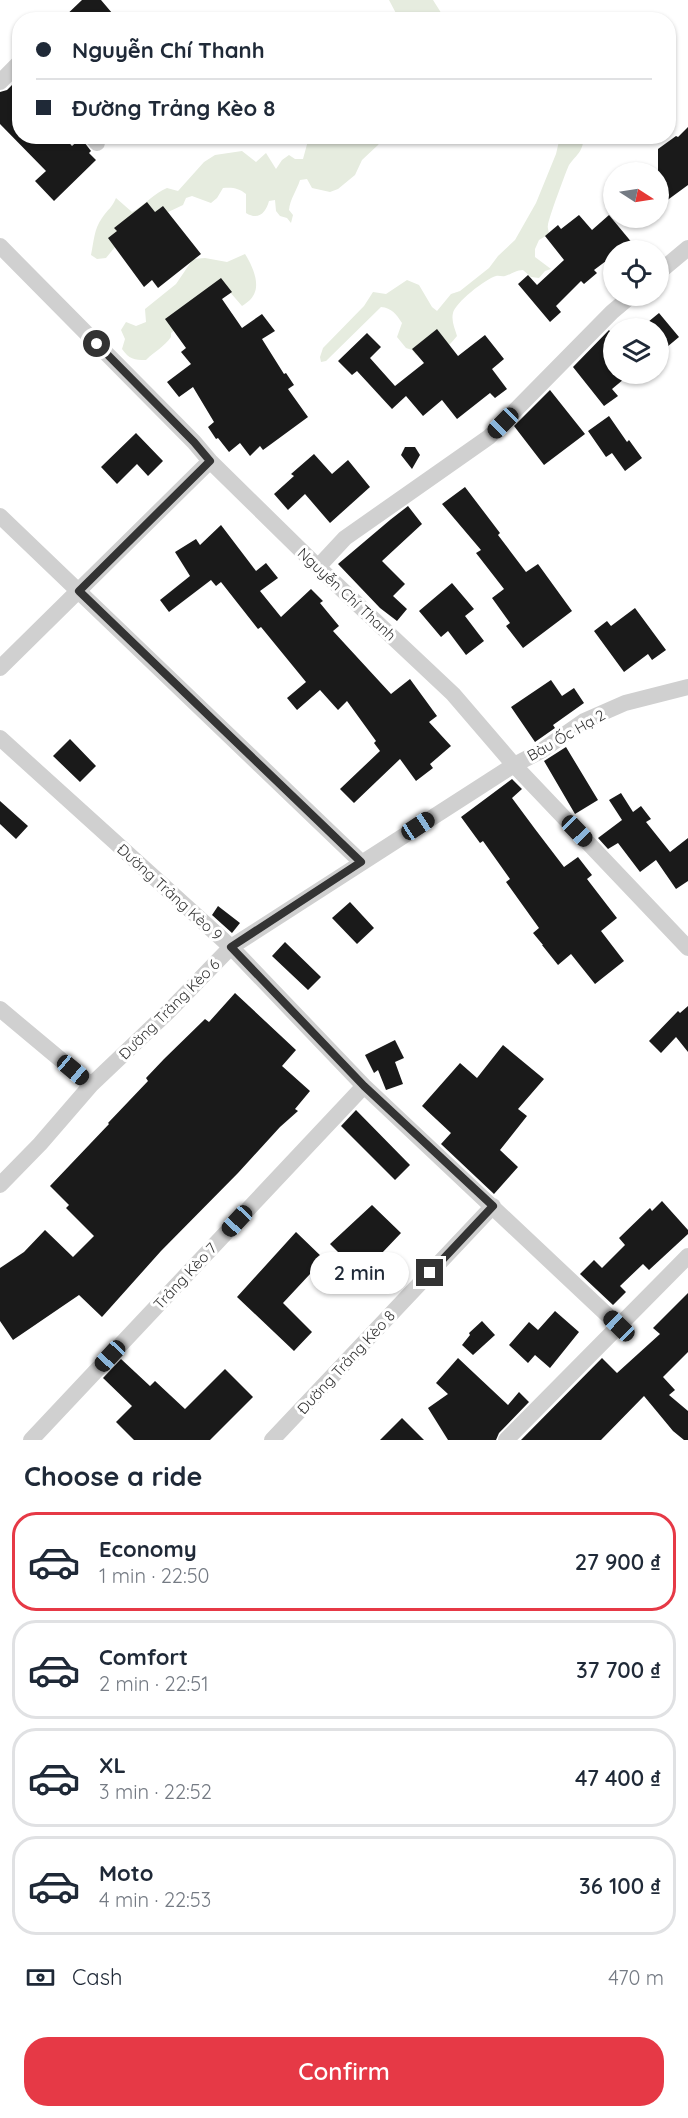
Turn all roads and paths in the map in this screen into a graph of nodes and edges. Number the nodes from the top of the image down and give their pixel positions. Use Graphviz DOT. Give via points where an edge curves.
graph roads {
  1 [pos="12,70"];
  2 [pos="0,82"];
  3 [pos="0,246"];
  4 [pos="688,248"];
  5 [pos="669,264"];
  6 [pos="620,306"];
  7 [pos="210,461"];
  8 [pos="0,516"];
  9 [pos="318,567"];
  10 [pos="79,591"];
  11 [pos="0,668"];
  12 [pos="688,687"];
  13 [pos="0,738"];
  14 [pos="513,765"];
  15 [pos="361,862"];
  16 [pos="231,947"];
  17 [pos="688,948"];
  18 [pos="0,1009"];
  19 [pos="91,1085"];
  20 [pos="364,1086"];
  21 [pos="0,1185"];
  22 [pos="493,1206"];
  23 [pos="688,1256"];
  24 [pos="619,1326"];
  25 [pos="31,1440"];
  26 [pos="272,1440"];
  27 [pos="506,1440"];
  1 -- 2 [label="street"];
  3 -- 7 [label="street, Nguyễn Chí Thanh"];
  4 -- 5 [label="street"];
  6 -- 9 [label="street" via="489,438 345,538"];
  7 -- 9 [label="street, Nguyễn Chí Thanh"];
  7 -- 10 [label="street"];
  8 -- 10 [label="street"];
  9 -- 14 [label="street, Nguyễn Chí Thanh" via="453,694"];
  10 -- 11 [label="street"];
  10 -- 15 [label="street"];
  12 -- 14 [label="street, Bàu Ốc Hạ 2" via="604,712"];
  13 -- 16 [label="street, Đường Trảng Kèo 9"];
  14 -- 15 [label="street, Đường Trảng Kèo 6"];
  14 -- 17 [label="street, Nguyễn Chí Thanh"];
  15 -- 16 [label="street, Đường Trảng Kèo 6"];
  16 -- 19 [label="street, Đường Trảng Kèo 6"];
  16 -- 20 [label="street, Đường Trảng Kèo 9"];
  18 -- 19 [label="street"];
  19 -- 21 [label="street, Đường Trảng Kèo 6"];
  20 -- 22 [label="street, Đường Trảng Kèo 9"];
  20 -- 25 [label="street, Trảng Kèo 7"];
  22 -- 24 [label="street, Đường Trảng Kèo 9"];
  22 -- 26 [label="street, Đường Trảng Kèo 8"];
  23 -- 24 [label="street"];
  24 -- 27 [label="street"];
}
